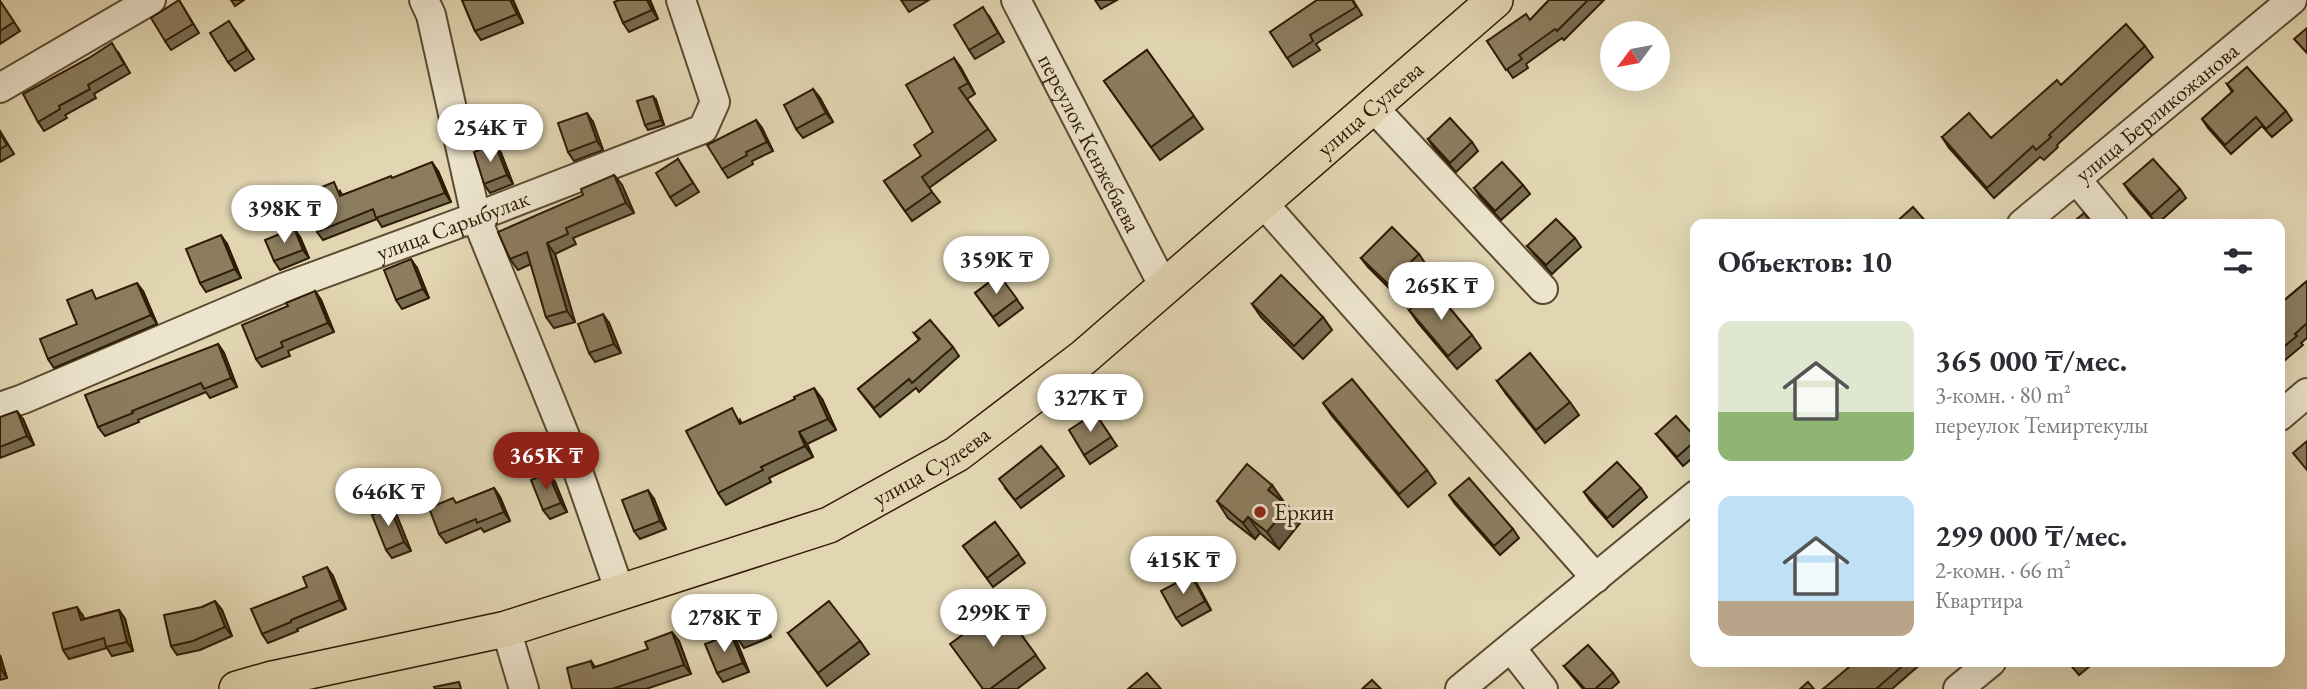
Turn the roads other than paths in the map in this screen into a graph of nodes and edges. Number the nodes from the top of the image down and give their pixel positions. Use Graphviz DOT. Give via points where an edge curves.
graph roads {
  1 [pos="151,0"];
  2 [pos="424,0"];
  3 [pos="681,0"];
  4 [pos="1016,0"];
  5 [pos="1495,0"];
  6 [pos="2292,0"];
  7 [pos="0,88"];
  8 [pos="1372,106"];
  9 [pos="2076,179"];
  10 [pos="1262,202"];
  11 [pos="476,217"];
  12 [pos="2028,219"];
  13 [pos="2109,219"];
  14 [pos="1164,287"];
  15 [pos="1543,289"];
  16 [pos="2307,393"];
  17 [pos="0,407"];
  18 [pos="2285,411"];
  19 [pos="1690,500"];
  20 [pos="1596,578"];
  21 [pos="620,592"];
  22 [pos="506,629"];
  23 [pos="1511,648"];
  24 [pos="1984,667"];
  25 [pos="237,689"];
  26 [pos="524,689"];
  27 [pos="1460,689"];
  28 [pos="1543,689"];
  29 [pos="1958,689"];
  1 -- 7 [label="street"];
  2 -- 11 [label="street"];
  3 -- 11 [label="street, улица Сарыбулак" via="715,102 703,129"];
  4 -- 14 [label="street, переулок Кенжебаева"];
  5 -- 8 [label="main road, улица Сулеева"];
  6 -- 9 [label="street, улица Берликожанова"];
  8 -- 10 [label="main road, улица Сулеева"];
  8 -- 15 [label="street"];
  9 -- 12 [label="street, улица Берликожанова"];
  9 -- 13 [label="street"];
  10 -- 14 [label="main road, улица Сулеева"];
  10 -- 20 [label="street"];
  11 -- 17 [label="street, улица Сарыбулак" via="283,288"];
  11 -- 21 [label="street" via="571,451"];
  14 -- 21 [label="main road, улица Сулеева" via="1084,357 957,454 829,525"];
  16 -- 18 [label="street"];
  19 -- 20 [label="street"];
  20 -- 23 [label="street"];
  21 -- 22 [label="main road, улица Сулеева"];
  22 -- 25 [label="main road, улица Сулеева"];
  22 -- 26 [label="street"];
  23 -- 27 [label="street"];
  23 -- 28 [label="street"];
  24 -- 29 [label="street"];
}
